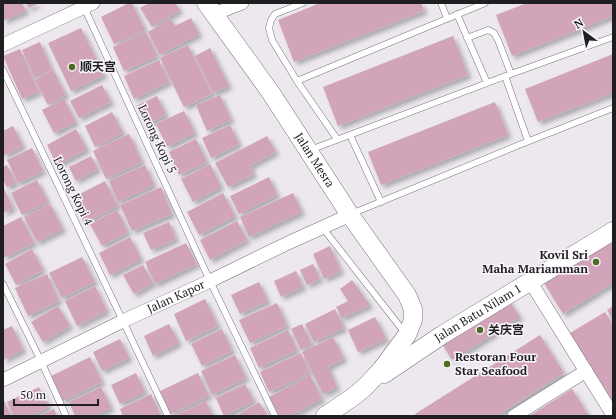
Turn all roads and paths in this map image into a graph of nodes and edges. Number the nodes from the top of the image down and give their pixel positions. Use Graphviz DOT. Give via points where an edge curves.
graph roads {
  1 [pos="242,3"];
  2 [pos="303,3"];
  3 [pos="441,3"];
  4 [pos="485,3"];
  5 [pos="86,4"];
  6 [pos="210,8"];
  7 [pos="457,14"];
  8 [pos="447,18"];
  9 [pos="613,37"];
  10 [pos="467,38"];
  11 [pos="3,45"];
  12 [pos="3,70"];
  13 [pos="508,75"];
  14 [pos="297,81"];
  15 [pos="487,83"];
  16 [pos="613,108"];
  17 [pos="350,135"];
  18 [pos="337,139"];
  19 [pos="528,141"];
  20 [pos="309,151"];
  21 [pos="381,202"];
  22 [pos="350,214"];
  23 [pos="322,227"];
  24 [pos="613,231"];
  25 [pos="210,281"];
  26 [pos="530,281"];
  27 [pos="3,284"];
  28 [pos="123,321"];
  29 [pos="410,328"];
  30 [pos="41,361"];
  31 [pos="586,371"];
  32 [pos="3,380"];
  33 [pos="365,387"];
  34 [pos="613,414"];
  35 [pos="66,416"];
  36 [pos="168,416"];
  37 [pos="275,416"];
  38 [pos="325,416"];
  39 [pos="514,416"];
  1 -- 6 [label="street"];
  2 -- 14 [label="lane" via="275,14 269,28 272,40"];
  3 -- 8 [label="lane"];
  4 -- 7 [label="lane"];
  5 -- 11 [label="street"];
  5 -- 25 [label="lane, Lorong Kopi 5"];
  6 -- 20 [label="street, Jalan Mesra"];
  7 -- 8 [label="lane"];
  7 -- 10 [label="lane"];
  8 -- 14 [label="lane"];
  9 -- 13 [label="lane"];
  10 -- 13 [label="lane" via="488,30 494,34"];
  10 -- 15 [label="lane"];
  12 -- 28 [label="lane, Lorong Kopi 4"];
  13 -- 15 [label="lane"];
  13 -- 19 [label="lane"];
  14 -- 18 [label="lane"];
  15 -- 17 [label="lane"];
  16 -- 19 [label="lane"];
  17 -- 18 [label="lane"];
  17 -- 21 [label="lane"];
  18 -- 20 [label="lane"];
  19 -- 21 [label="lane"];
  20 -- 22 [label="street, Jalan Mesra"];
  21 -- 22 [label="lane"];
  22 -- 23 [label="street, Jalan Kapor"];
  22 -- 29 [label="street, Jalan Mesra" via="407,295 413,309"];
  23 -- 25 [label="street, Jalan Kapor"];
  23 -- 29 [label="lane"];
  24 -- 26 [label="street, Jalan Batu Nilam 1"];
  25 -- 28 [label="street, Jalan Kapor"];
  25 -- 37 [label="lane, Lorong Kopi 5"];
  26 -- 31 [label="street"];
  26 -- 33 [label="street, Jalan Batu Nilam 1" via="442,334"];
  27 -- 30 [label="lane"];
  28 -- 30 [label="street, Jalan Kapor"];
  28 -- 36 [label="lane, Lorong Kopi 4"];
  29 -- 33 [label="street" via="381,370"];
  30 -- 32 [label="street, Jalan Kapor"];
  30 -- 35 [label="lane"];
  31 -- 34 [label="street"];
  31 -- 39 [label="street"];
  33 -- 38 [label="street"];
}
